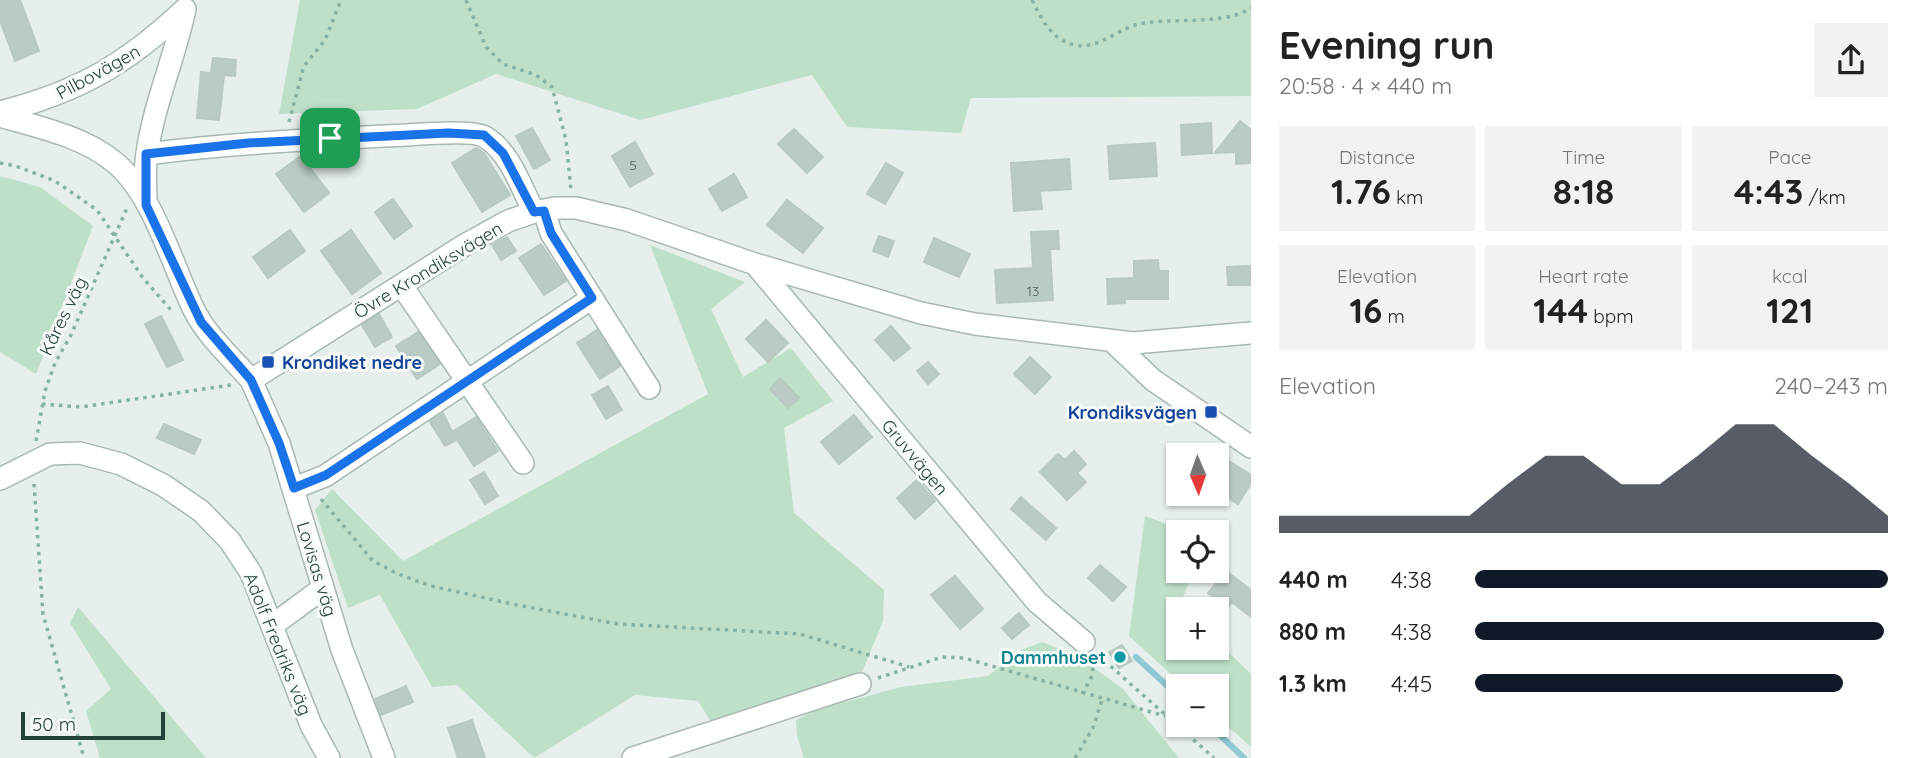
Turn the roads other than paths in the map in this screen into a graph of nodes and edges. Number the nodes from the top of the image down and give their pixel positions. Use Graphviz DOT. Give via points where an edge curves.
graph roads {
  1 [pos="186,5"];
  2 [pos="0,114"];
  3 [pos="146,154"];
  4 [pos="141,196"];
  5 [pos="539,211"];
  6 [pos="755,264"];
  7 [pos="402,286"];
  8 [pos="592,298"];
  9 [pos="1251,333"];
  10 [pos="1113,342"];
  11 [pos="251,380"];
  12 [pos="468,382"];
  13 [pos="649,387"];
  14 [pos="1251,447"];
  15 [pos="523,463"];
  16 [pos="0,479"];
  17 [pos="301,485"];
  18 [pos="323,588"];
  19 [pos="273,625"];
  20 [pos="1084,642"];
  21 [pos="860,684"];
  22 [pos="329,758"];
  23 [pos="384,758"];
  24 [pos="633,758"];
  1 -- 2 [label="street, Pilbovägen" via="149,43 74,89"];
  1 -- 3 [label="street, Pilbovägen"];
  2 -- 4 [label="street" via="100,152 115,162"];
  3 -- 4 [label="street, Pilbovägen"];
  3 -- 5 [label="street" via="286,141 484,135 503,153"];
  4 -- 11 [label="street" via="201,322"];
  5 -- 6 [label="street, Övre Krondiksvägen" via="572,208 627,220"];
  5 -- 7 [label="street, Övre Krondiksvägen" via="475,239"];
  5 -- 8 [label="street"];
  6 -- 10 [label="street, Övre Krondiksvägen" via="921,313 1013,331"];
  6 -- 20 [label="street, Gruvvägen" via="1037,602"];
  7 -- 11 [label="street, Övre Krondiksvägen"];
  7 -- 12 [label="street"];
  8 -- 12 [label="street"];
  8 -- 13 [label="street"];
  9 -- 10 [label="street, Övre Krondiksvägen"];
  10 -- 14 [label="street" via="1153,380"];
  11 -- 17 [label="street, Lovisas väg"];
  12 -- 15 [label="street"];
  12 -- 17 [label="street" via="326,475"];
  16 -- 19 [label="street, Adolf Fredriks väg" via="50,454 80,453 121,464 163,485 201,511 230,541 251,573"];
  17 -- 18 [label="street, Lovisas väg"];
  18 -- 19 [label="street"];
  18 -- 23 [label="street, Lovisas väg"];
  19 -- 22 [label="street, Adolf Fredriks väg" via="311,725"];
  21 -- 24 [label="street"];
}
